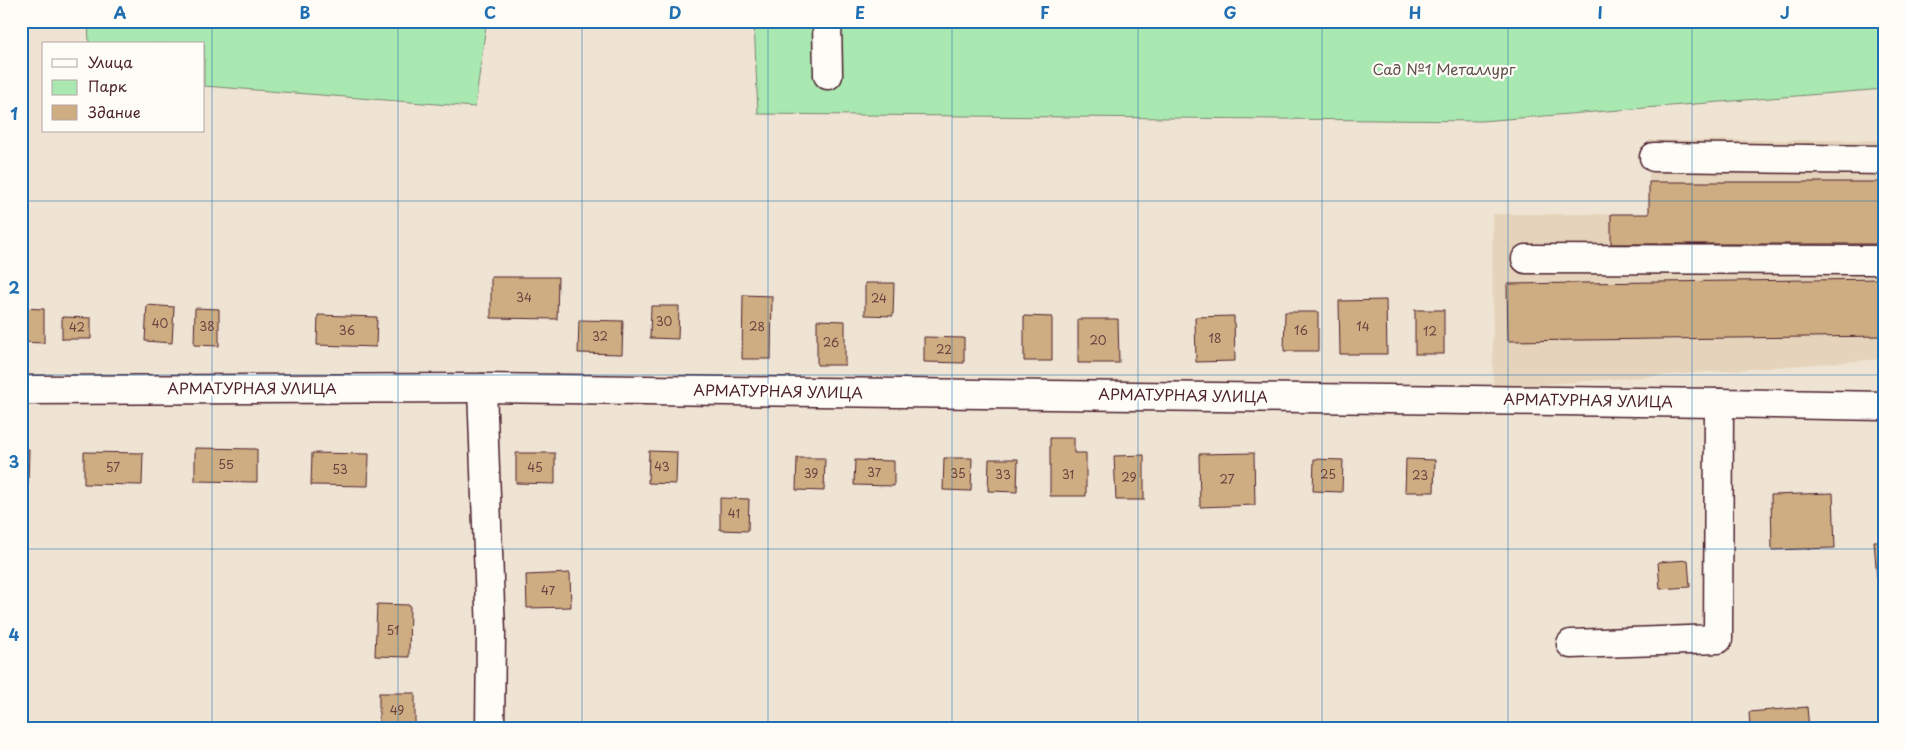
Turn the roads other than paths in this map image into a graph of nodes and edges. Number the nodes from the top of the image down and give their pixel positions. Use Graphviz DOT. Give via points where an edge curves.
graph roads {
  1 [pos="828,21"];
  2 [pos="828,75"];
  3 [pos="1654,158"];
  4 [pos="1884,160"];
  5 [pos="1526,259"];
  6 [pos="1884,260"];
  7 [pos="482,388"];
  8 [pos="21,390"];
  9 [pos="1719,402"];
  10 [pos="1884,406"];
  11 [pos="1572,644"];
  12 [pos="490,729"];
  1 -- 2 [label="street"];
  3 -- 4 [label="street"];
  5 -- 6 [label="street"];
  7 -- 8 [label="street, АРМАТУРНАЯ УЛИЦА"];
  7 -- 9 [label="street, АРМАТУРНАЯ УЛИЦА"];
  7 -- 12 [label="street"];
  9 -- 10 [label="street, АРМАТУРНАЯ УЛИЦА"];
  9 -- 11 [label="street" via="1718,639"];
}
